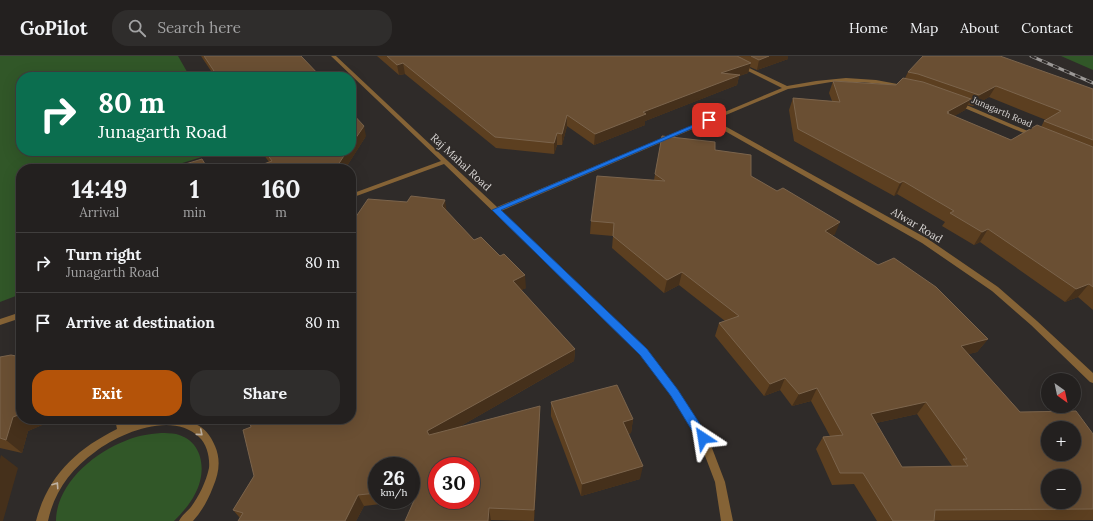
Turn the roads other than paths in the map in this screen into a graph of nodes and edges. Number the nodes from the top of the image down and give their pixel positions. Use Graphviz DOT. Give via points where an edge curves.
graph roads {
  1 [pos="333,56"];
  2 [pos="720,56"];
  3 [pos="350,72"];
  4 [pos="356,78"];
  5 [pos="786,88"];
  6 [pos="913,89"];
  7 [pos="953,102"];
  8 [pos="709,120"];
  9 [pos="1039,137"];
  10 [pos="444,162"];
  11 [pos="356,194"];
  12 [pos="496,210"];
  13 [pos="16,317"];
  14 [pos="0,322"];
  15 [pos="1093,379"];
  16 [pos="121,424"];
  17 [pos="143,424"];
  18 [pos="182,424"];
  19 [pos="123,430"];
  20 [pos="42,521"];
  21 [pos="185,521"];
  22 [pos="727,521"];
  1 -- 3 [label="street, Raj Mahal Road"];
  2 -- 5 [label="street"];
  4 -- 10 [label="street, Raj Mahal Road"];
  5 -- 6 [label="street" via="821,82 858,80"];
  5 -- 8 [label="street"];
  7 -- 9 [label="street, Junagarth Road"];
  8 -- 12 [label="street"];
  8 -- 15 [label="street, Alwar Road" via="925,241 995,289"];
  10 -- 11 [label="street"];
  10 -- 12 [label="street, Raj Mahal Road"];
  12 -- 22 [label="street, Raj Mahal Road" via="644,352 670,387 703,438 720,482"];
  13 -- 14 [label="street"];
  16 -- 19 [label="street"];
  19 -- 17 [label="street, one-way"];
  18 -- 21 [label="street, one-way" via="193,427 204,436 212,447 214,462 212,479 204,497"];
  20 -- 19 [label="street, one-way" via="45,506 67,470 84,454"];
}
